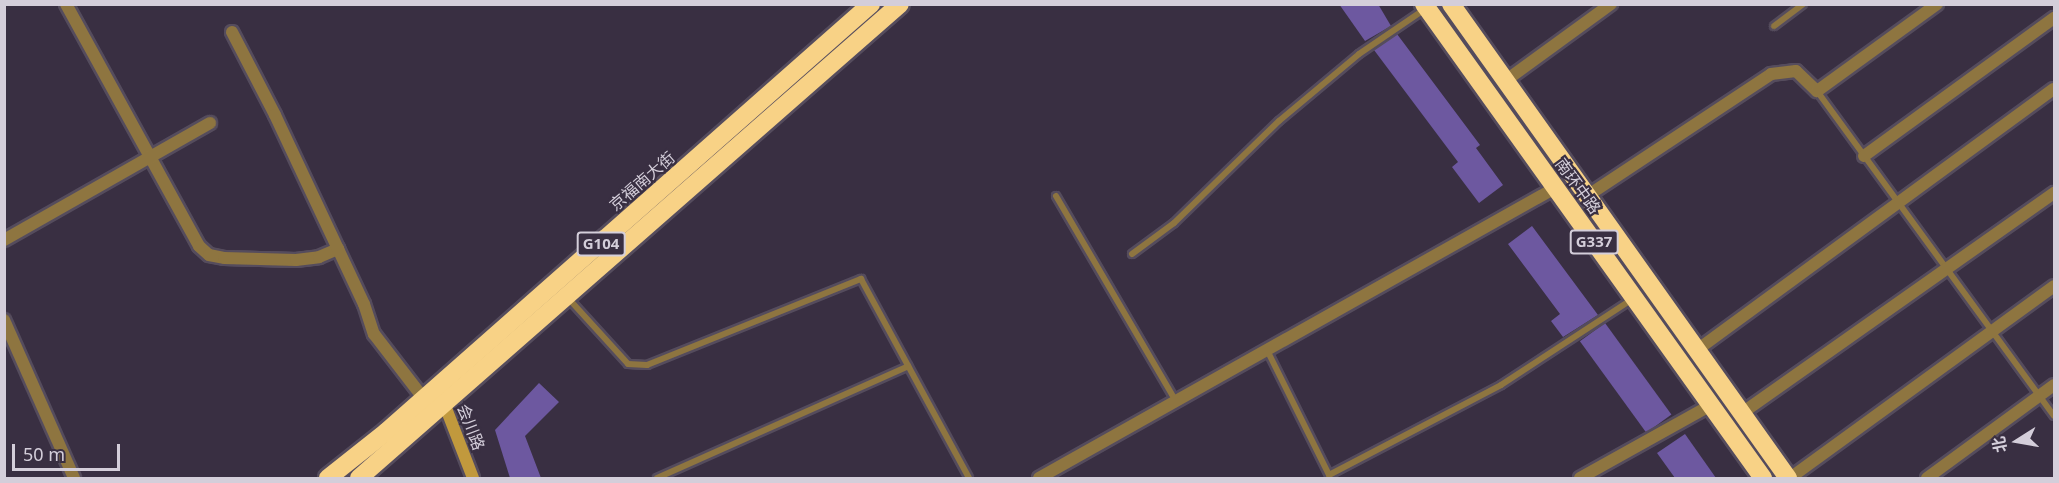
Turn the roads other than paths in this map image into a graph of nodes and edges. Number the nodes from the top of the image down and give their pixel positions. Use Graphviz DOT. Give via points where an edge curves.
graph roads {
  1 [pos="66,4"];
  2 [pos="871,4"];
  3 [pos="900,4"];
  4 [pos="1451,4"];
  5 [pos="1611,4"];
  6 [pos="1803,4"];
  7 [pos="1937,4"];
  8 [pos="1425,6"];
  9 [pos="2055,18"];
  10 [pos="1774,26"];
  11 [pos="232,32"];
  12 [pos="1505,81"];
  13 [pos="2055,89"];
  14 [pos="1817,91"];
  15 [pos="210,123"];
  16 [pos="1864,156"];
  17 [pos="149,160"];
  18 [pos="1555,188"];
  19 [pos="2055,194"];
  20 [pos="1056,196"];
  21 [pos="1587,196"];
  22 [pos="1898,203"];
  23 [pos="4,240"];
  24 [pos="338,249"];
  25 [pos="1132,254"];
  26 [pos="1946,270"];
  27 [pos="2055,286"];
  28 [pos="568,298"];
  29 [pos="1634,298"];
  30 [pos="4,320"];
  31 [pos="1991,332"];
  32 [pos="1268,350"];
  33 [pos="1697,350"];
  34 [pos="908,366"];
  35 [pos="2055,385"];
  36 [pos="431,393"];
  37 [pos="2038,397"];
  38 [pos="1176,402"];
  39 [pos="1711,405"];
  40 [pos="445,406"];
  41 [pos="1742,413"];
  42 [pos="2055,416"];
  43 [pos="74,478"];
  44 [pos="328,478"];
  45 [pos="359,478"];
  46 [pos="473,478"];
  47 [pos="657,478"];
  48 [pos="969,478"];
  49 [pos="1040,478"];
  50 [pos="1580,478"];
  51 [pos="1763,478"];
  52 [pos="1789,478"];
  53 [pos="1927,478"];
  1 -- 17 [label="street"];
  2 -- 36 [label="highway, 京福南大街 / G104"];
  3 -- 28 [label="highway, G104"];
  4 -- 12 [label="highway, 南环中路 / G337"];
  5 -- 12 [label="street"];
  6 -- 10 [label="lane"];
  7 -- 14 [label="street"];
  8 -- 18 [label="highway, 南环中路 / G337"];
  8 -- 25 [label="lane" via="1359,54 1279,121 1174,223"];
  9 -- 16 [label="street"];
  11 -- 24 [label="street"];
  12 -- 21 [label="highway, 南环中路 / G337"];
  13 -- 22 [label="street"];
  14 -- 16 [label="lane"];
  14 -- 21 [label="street" via="1796,71 1771,74"];
  15 -- 17 [label="street"];
  16 -- 22 [label="lane"];
  17 -- 23 [label="street"];
  17 -- 24 [label="street" via="199,246 209,255 296,260"];
  18 -- 29 [label="highway, 南环中路 / G337"];
  18 -- 32 [label="street"];
  19 -- 26 [label="street"];
  20 -- 38 [label="lane"];
  21 -- 33 [label="highway, 南环中路 / G337"];
  22 -- 26 [label="lane"];
  22 -- 33 [label="street"];
  24 -- 36 [label="street" via="374,334"];
  26 -- 31 [label="lane"];
  26 -- 41 [label="street"];
  27 -- 31 [label="street"];
  28 -- 34 [label="lane" via="628,364 648,365 861,279"];
  28 -- 40 [label="highway, G104"];
  29 -- 32 [label="lane" via="1510,379 1329,475"];
  29 -- 39 [label="highway, 南环中路 / G337"];
  30 -- 43 [label="street"];
  31 -- 37 [label="lane"];
  31 -- 52 [label="street"];
  32 -- 38 [label="street"];
  33 -- 41 [label="highway, 南环中路 / G337"];
  34 -- 47 [label="lane"];
  34 -- 48 [label="lane"];
  35 -- 37 [label="street"];
  36 -- 40 [label="street, 会川路"];
  36 -- 44 [label="highway, 京福南大街 / G104"];
  37 -- 42 [label="lane"];
  37 -- 53 [label="street"];
  38 -- 49 [label="street"];
  39 -- 50 [label="street"];
  39 -- 51 [label="highway, 南环中路 / G337"];
  40 -- 45 [label="highway, G104"];
  40 -- 46 [label="street, 会川路"];
  41 -- 52 [label="highway, 南环中路 / G337"];
}
